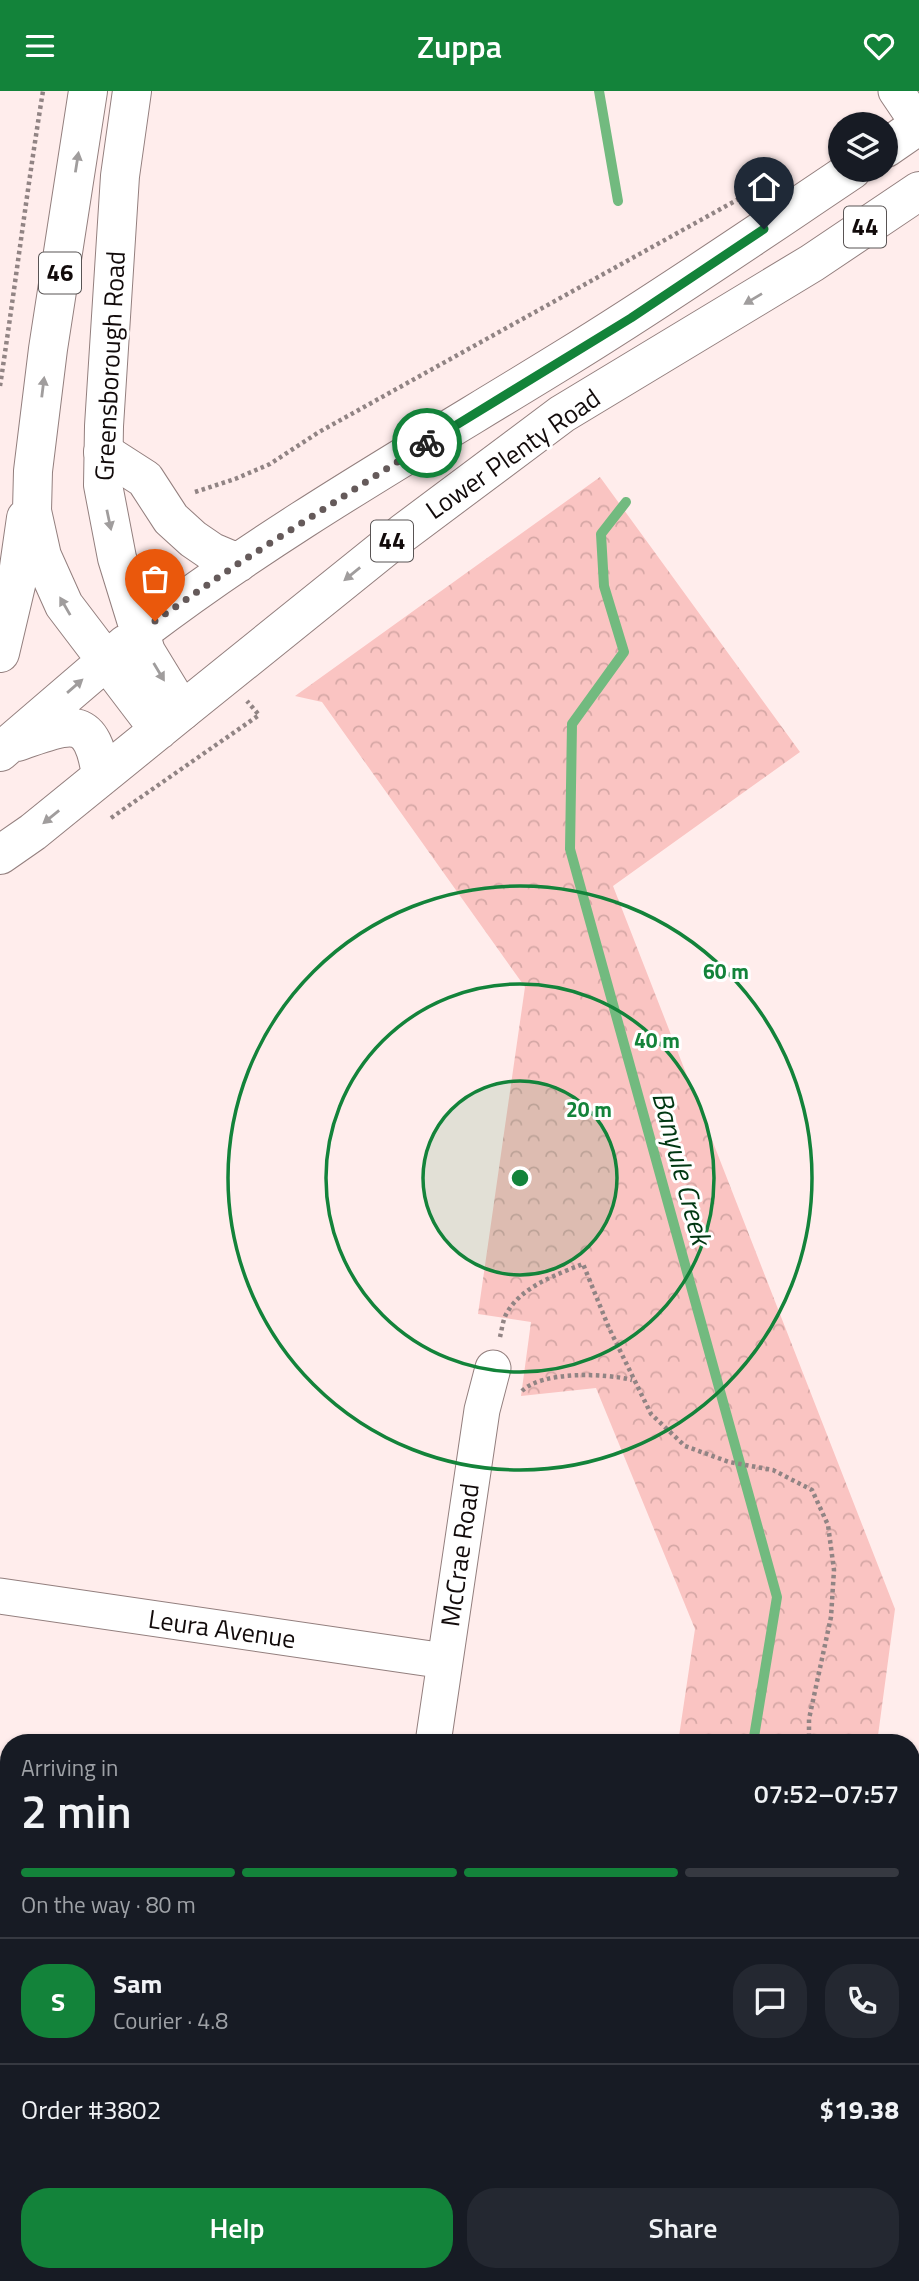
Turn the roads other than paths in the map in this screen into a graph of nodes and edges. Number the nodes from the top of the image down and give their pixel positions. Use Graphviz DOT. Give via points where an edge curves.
graph roads {
  1 [pos="89,91"];
  2 [pos="132,91"];
  3 [pos="896,91"];
  4 [pos="919,125"];
  5 [pos="898,140"];
  6 [pos="834,182"];
  7 [pos="919,191"];
  8 [pos="103,452"];
  9 [pos="35,455"];
  10 [pos="239,563"];
  11 [pos="141,632"];
  12 [pos="0,653"];
  13 [pos="106,660"];
  14 [pos="171,720"];
  15 [pos="4,748"];
  16 [pos="101,776"];
  17 [pos="0,855"];
  18 [pos="492,1368"];
  19 [pos="0,1596"];
  20 [pos="444,1661"];
  21 [pos="434,1734"];
  9 -- 1 [label="main road, Greensborough Road / 46, one-way"];
  2 -- 8 [label="main road, Greensborough Road / 46" via="120,176"];
  3 -- 4 [label="street"];
  4 -- 5 [label="main road"];
  6 -- 10 [label="main road, Lower Plenty Road / 44" via="631,318"];
  7 -- 14 [label="main road, Lower Plenty Road / 44, one-way" via="812,263 562,414 403,533"];
  8 -- 10 [label="main road" via="145,479 171,519 194,539"];
  8 -- 11 [label="main road, Greensborough Road / 46, one-way" via="109,522"];
  9 -- 12 [label="main road, 46" via="18,574"];
  13 -- 9 [label="main road, Greensborough Road / 46, one-way" via="64,605 42,556 32,510"];
  10 -- 11 [label="main road, Lower Plenty Road / 44"];
  11 -- 13 [label="main road, Lower Plenty Road / 44"];
  11 -- 14 [label="main road, Greensborough Road / 46, one-way"];
  13 -- 14 [label="main road, Greensborough Road / 46"];
  15 -- 13 [label="main road, Lower Plenty Road / 44, one-way"];
  14 -- 16 [label="main road, Lower Plenty Road / 44"];
  15 -- 16 [label="main road" via="57,730 81,730 95,745"];
  16 -- 17 [label="main road, Lower Plenty Road / 44, one-way"];
  18 -- 20 [label="street, McCrae Road"];
  19 -- 20 [label="street, Leura Avenue"];
  20 -- 21 [label="street, McCrae Road"];
}
